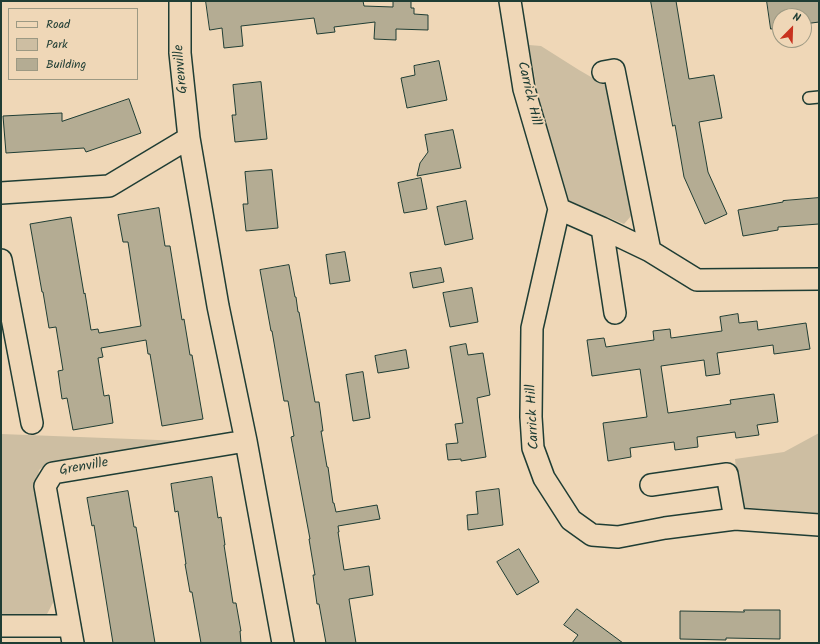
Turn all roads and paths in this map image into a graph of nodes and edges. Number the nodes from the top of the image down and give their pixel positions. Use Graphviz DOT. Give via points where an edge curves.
graph roads {
  1 [pos="180,1"];
  2 [pos="510,1"];
  3 [pos="603,72"];
  4 [pos="189,138"];
  5 [pos="1,193"];
  6 [pos="559,209"];
  7 [pos="602,228"];
  8 [pos="650,251"];
  9 [pos="1,260"];
  10 [pos="819,279"];
  11 [pos="615,313"];
  12 [pos="8,330"];
  13 [pos="32,423"];
  14 [pos="246,441"];
  15 [pos="651,485"];
  16 [pos="735,519"];
  17 [pos="819,525"];
  18 [pos="1,626"];
  19 [pos="72,635"];
  20 [pos="283,643"];
  1 -- 4 [label="street, Grenville" via="180,53"];
  2 -- 6 [label="street, Carrick Hill" via="524,89"];
  3 -- 8 [label="street" via="614,70"];
  4 -- 5 [label="street" via="109,186"];
  4 -- 14 [label="street, Grenville" via="218,306"];
  6 -- 7 [label="street"];
  6 -- 16 [label="street, Carrick Hill" via="532,328 533,448 544,478 571,520 592,535 618,537"];
  7 -- 8 [label="street"];
  7 -- 11 [label="street"];
  8 -- 10 [label="street" via="698,280"];
  9 -- 12 [label="street"];
  12 -- 13 [label="street"];
  14 -- 19 [label="street, Grenville" via="53,473 45,486"];
  14 -- 20 [label="street, Grenville"];
  15 -- 16 [label="street" via="727,474"];
  16 -- 17 [label="street, Carrick Hill"];
  18 -- 19 [label="street, Grenville"];
}
